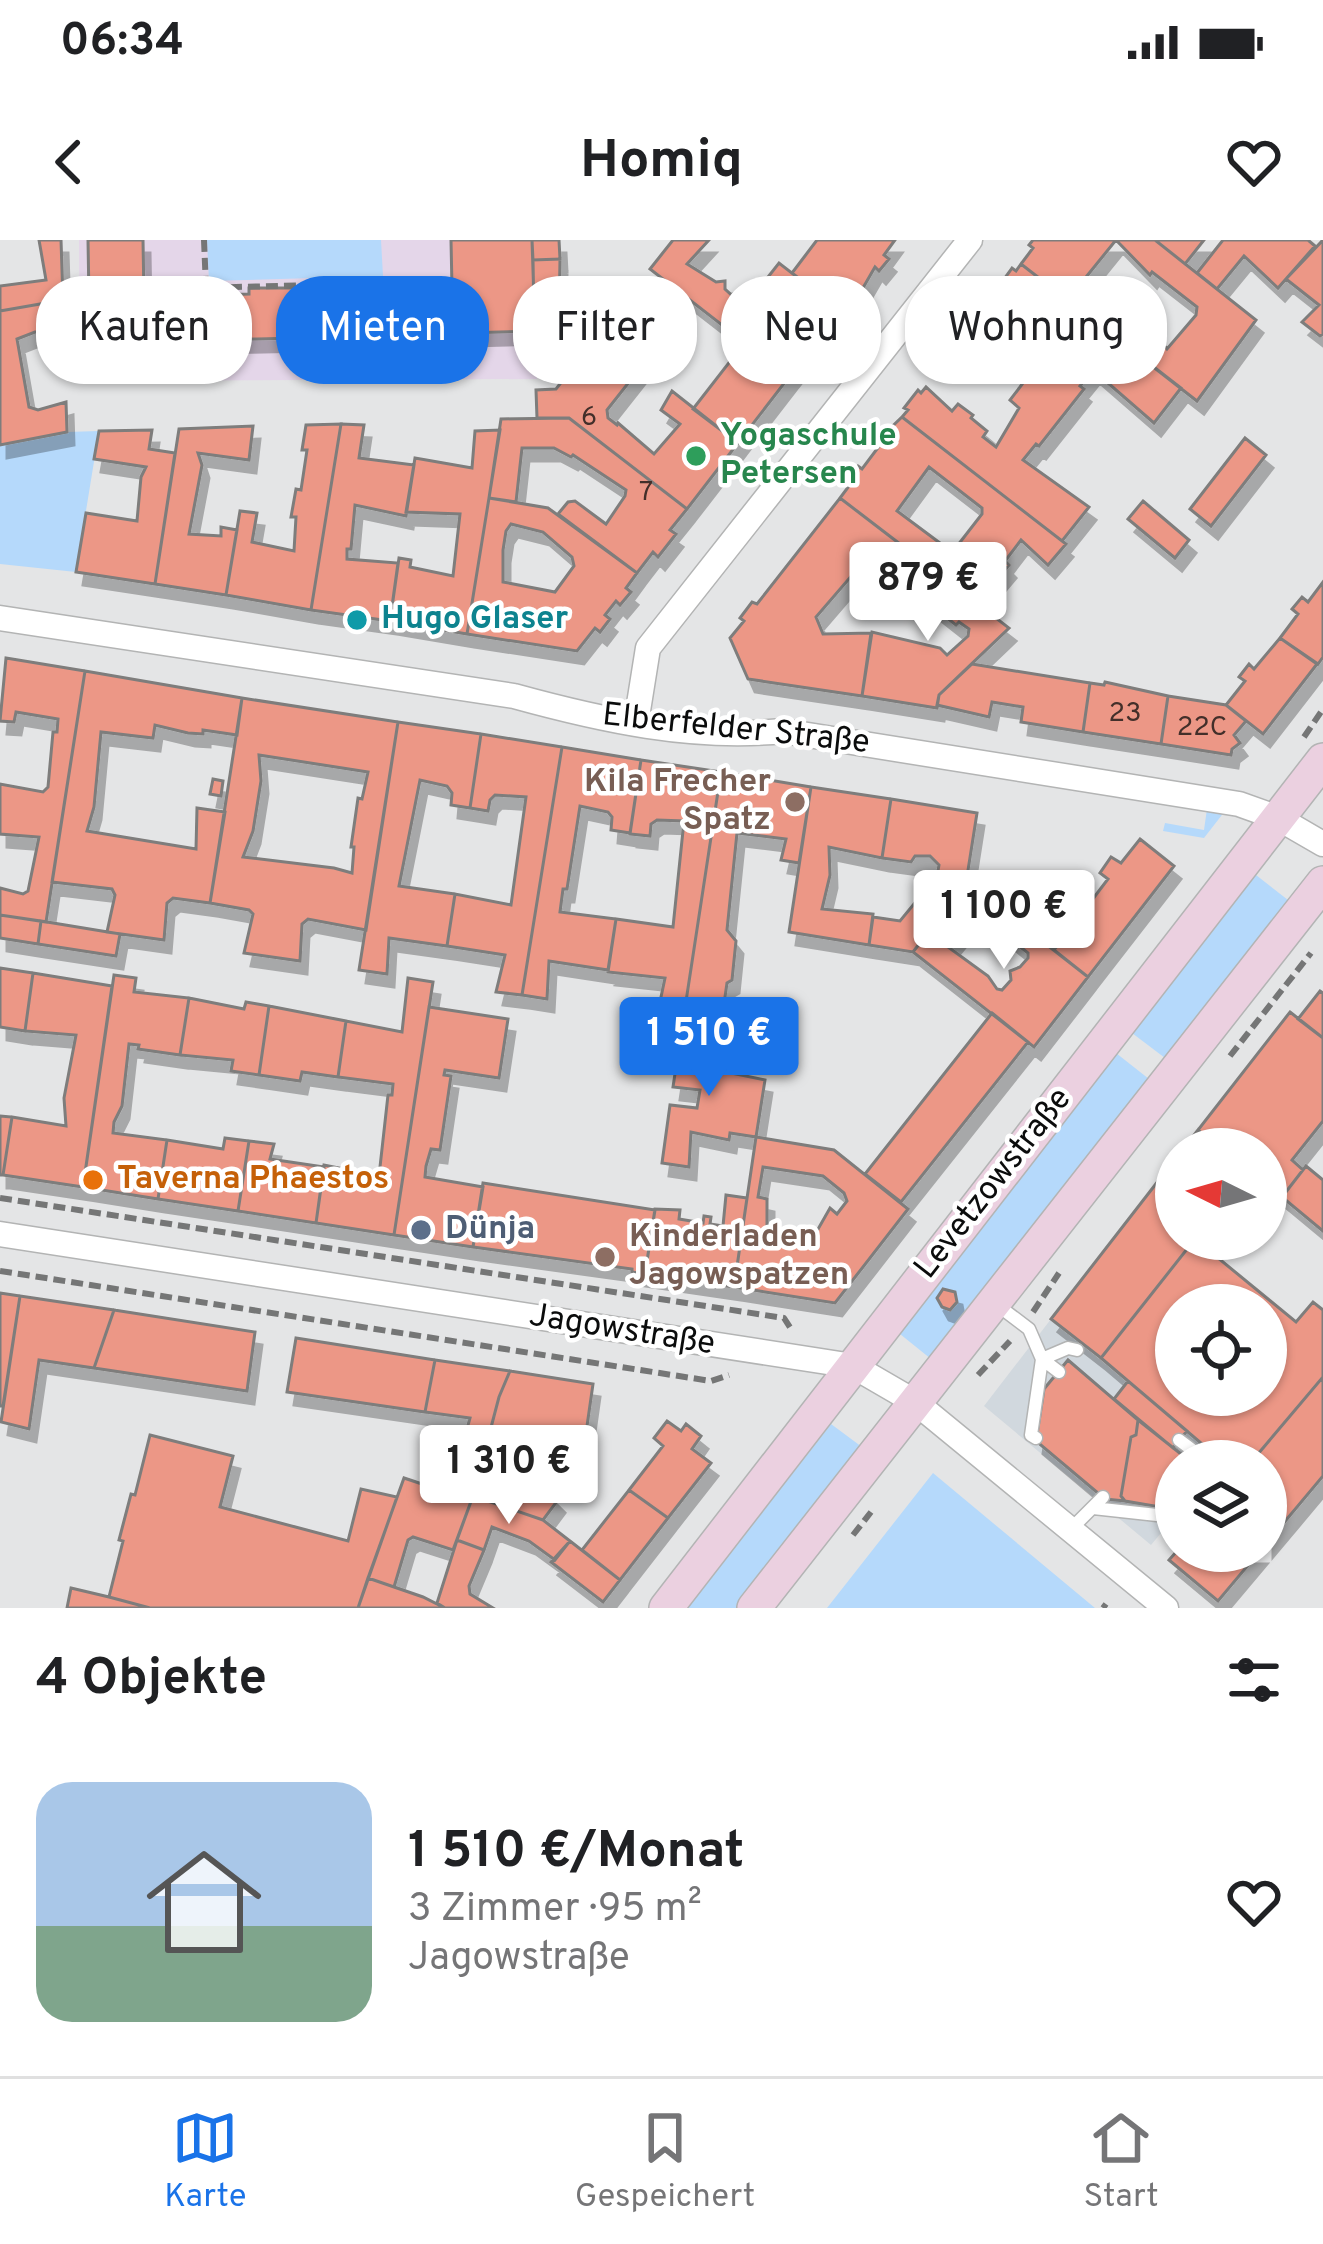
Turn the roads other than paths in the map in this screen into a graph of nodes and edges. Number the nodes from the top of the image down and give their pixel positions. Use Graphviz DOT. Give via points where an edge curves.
graph roads {
  1 [pos="970,240"];
  2 [pos="0,618"];
  3 [pos="636,723"];
  4 [pos="1323,760"];
  5 [pos="1278,818"];
  6 [pos="1323,844"];
  7 [pos="1323,884"];
  8 [pos="0,1234"];
  9 [pos="993,1302"];
  10 [pos="1077,1350"];
  11 [pos="1042,1359"];
  12 [pos="853,1366"];
  13 [pos="1058,1372"];
  14 [pos="915,1402"];
  15 [pos="1036,1438"];
  16 [pos="1155,1515"];
  17 [pos="1071,1529"];
  18 [pos="666,1608"];
  19 [pos="754,1608"];
  20 [pos="1166,1608"];
  1 -- 3 [label="street" via="648,648"];
  2 -- 3 [label="street, Elberfelder Straße" via="514,696"];
  3 -- 5 [label="street, Elberfelder Straße" via="735,736 783,731 938,753 1238,804"];
  4 -- 5 [label="main road, Levetzowstraße"];
  5 -- 6 [label="street, Elberfelder Straße"];
  5 -- 12 [label="main road, Levetzowstraße"];
  7 -- 9 [label="main road"];
  8 -- 12 [label="street, Jagowstraße"];
  9 -- 11 [label="lane" via="1029,1329"];
  9 -- 14 [label="main road"];
  10 -- 11 [label="lane"];
  11 -- 13 [label="lane"];
  11 -- 15 [label="lane"];
  12 -- 14 [label="street, Jagowstraße"];
  12 -- 18 [label="main road, Levetzowstraße"];
  14 -- 17 [label="street, Jagowstraße"];
  14 -- 19 [label="main road"];
  16 -- 17 [label="lane" via="1098,1503"];
  17 -- 20 [label="street, Jagowstraße"];
}
